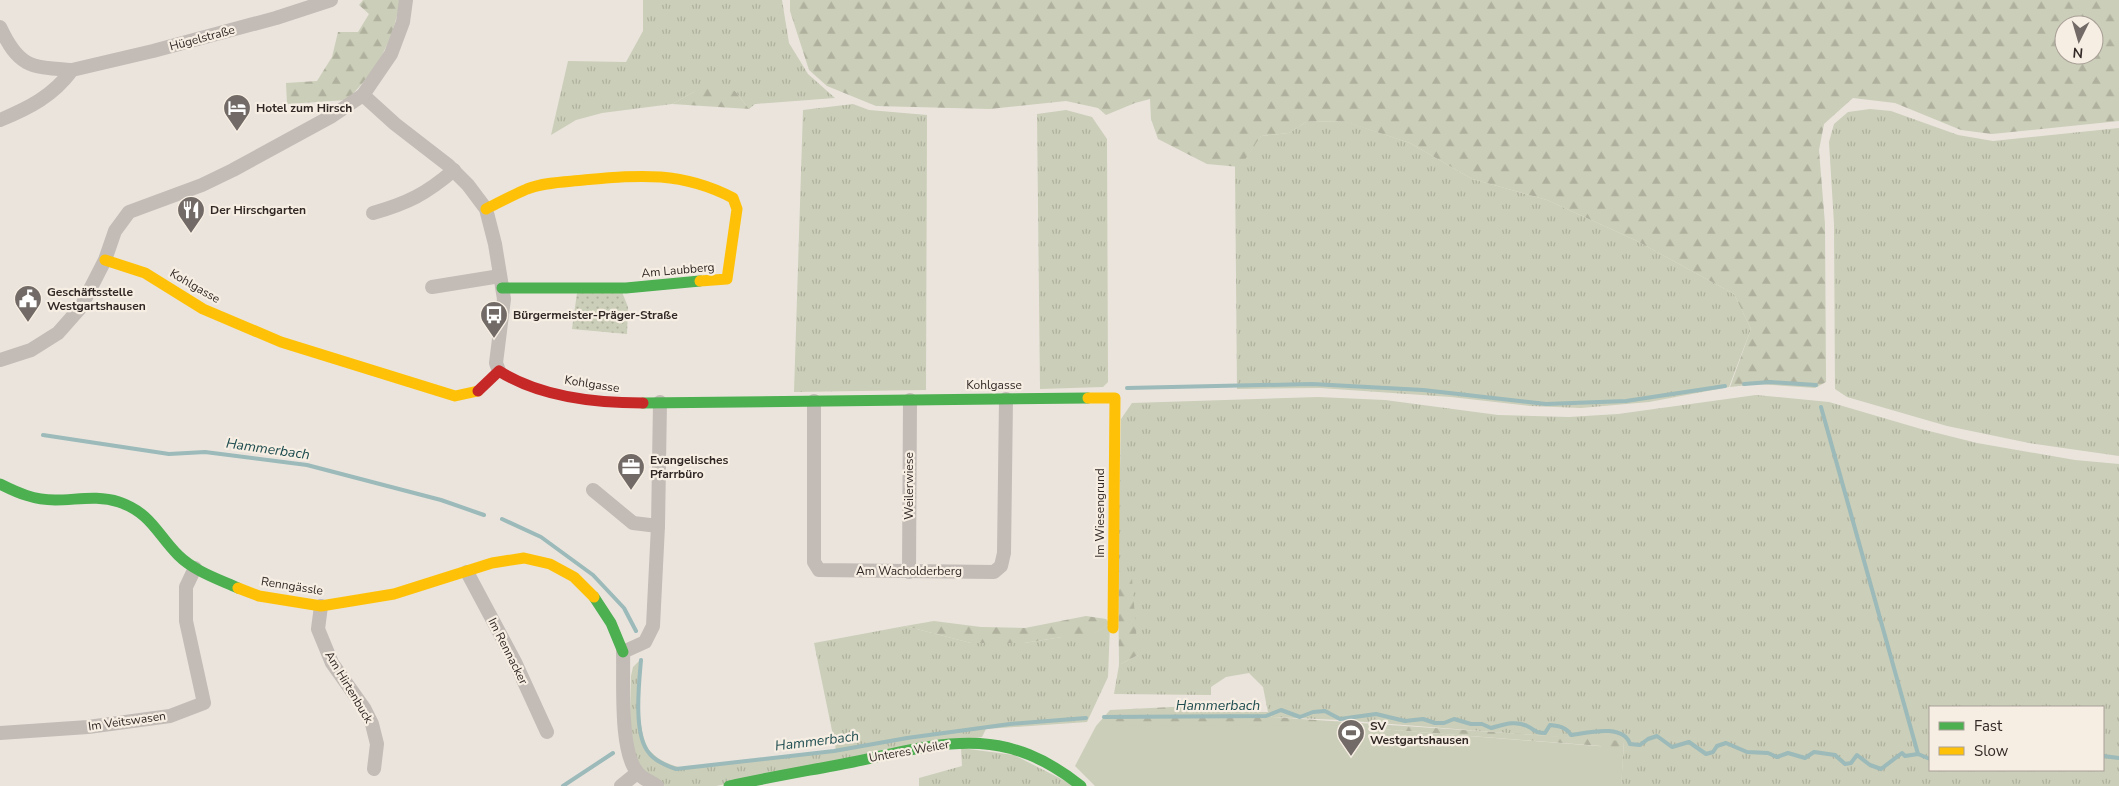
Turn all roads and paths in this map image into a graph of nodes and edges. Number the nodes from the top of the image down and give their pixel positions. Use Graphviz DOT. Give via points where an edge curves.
graph roads {
  1 [pos="331,0"];
  2 [pos="406,0"];
  3 [pos="0,28"];
  4 [pos="72,70"];
  5 [pos="363,95"];
  6 [pos="0,120"];
  7 [pos="454,170"];
  8 [pos="486,209"];
  9 [pos="373,213"];
  10 [pos="106,260"];
  11 [pos="501,282"];
  12 [pos="432,286"];
  13 [pos="0,360"];
  14 [pos="499,371"];
  15 [pos="1115,398"];
  16 [pos="1006,399"];
  17 [pos="814,400"];
  18 [pos="910,400"];
  19 [pos="660,402"];
  20 [pos="0,484"];
  21 [pos="593,490"];
  22 [pos="658,526"];
  23 [pos="195,568"];
  24 [pos="467,572"];
  25 [pos="909,572"];
  26 [pos="321,606"];
  27 [pos="1113,628"];
  28 [pos="623,652"];
  29 [pos="0,732"];
  30 [pos="547,732"];
  31 [pos="374,768"];
  32 [pos="637,773"];
  33 [pos="621,786"];
  34 [pos="657,786"];
  35 [pos="728,786"];
  36 [pos="1081,786"];
  1 -- 4 [label="street, Hügelstraße" via="276,18"];
  2 -- 5 [label="street" via="403,22 391,54"];
  3 -- 4 [label="street, Hügelstraße" via="22,61 37,68"];
  4 -- 6 [label="street" via="61,86 42,101"];
  5 -- 7 [label="street"];
  5 -- 10 [label="street" via="332,116 226,174 129,212 115,231"];
  7 -- 8 [label="street"];
  7 -- 9 [label="street" via="430,190 403,205"];
  8 -- 11 [label="street"];
  8 -- 11 [label="street, Am Laubberg" via="528,189 547,184 642,175 669,177 716,190 733,198 737,209 727,279 626,288"];
  10 -- 13 [label="street" via="81,307 58,333 31,350"];
  10 -- 14 [label="street, Kohlgasse" via="145,273 203,309 280,342 455,396 474,394"];
  11 -- 12 [label="street"];
  11 -- 14 [label="street" via="504,299 496,363"];
  14 -- 19 [label="street, Kohlgasse" via="513,381 550,391 619,403"];
  15 -- 16 [label="street, Kohlgasse"];
  15 -- 27 [label="street, Im Wiesengrund"];
  16 -- 18 [label="street, Kohlgasse"];
  16 -- 25 [label="street, Am Wacholderberg" via="1004,553 1001,566 994,572"];
  17 -- 18 [label="street, Kohlgasse"];
  17 -- 19 [label="street, Kohlgasse"];
  17 -- 25 [label="street, Am Wacholderberg" via="814,562 819,570"];
  18 -- 25 [label="street, Weilerwiese"];
  19 -- 22 [label="street"];
  20 -- 23 [label="street, Renngässle" via="25,496 54,500 88,497 119,502 142,513 178,555"];
  21 -- 22 [label="street" via="633,523"];
  22 -- 28 [label="street" via="653,626 645,642"];
  23 -- 26 [label="street, Renngässle" via="259,596"];
  23 -- 29 [label="street, Im Veitswasen" via="186,587 186,621 204,702 170,716 88,727"];
  24 -- 26 [label="street, Renngässle" via="394,594"];
  24 -- 28 [label="street, Renngässle" via="492,563 524,558 550,564 574,577 596,599"];
  24 -- 30 [label="street, Im Rennacker"];
  26 -- 31 [label="street, Am Hirtenbuck" via="318,629 332,663 372,724 377,744"];
  28 -- 32 [label="street" via="624,728 628,751"];
  32 -- 33 [label="street"];
  32 -- 34 [label="street"];
  35 -- 36 [label="street, Unteres Weiler" via="941,744 972,742 1002,746 1036,756"];
}
